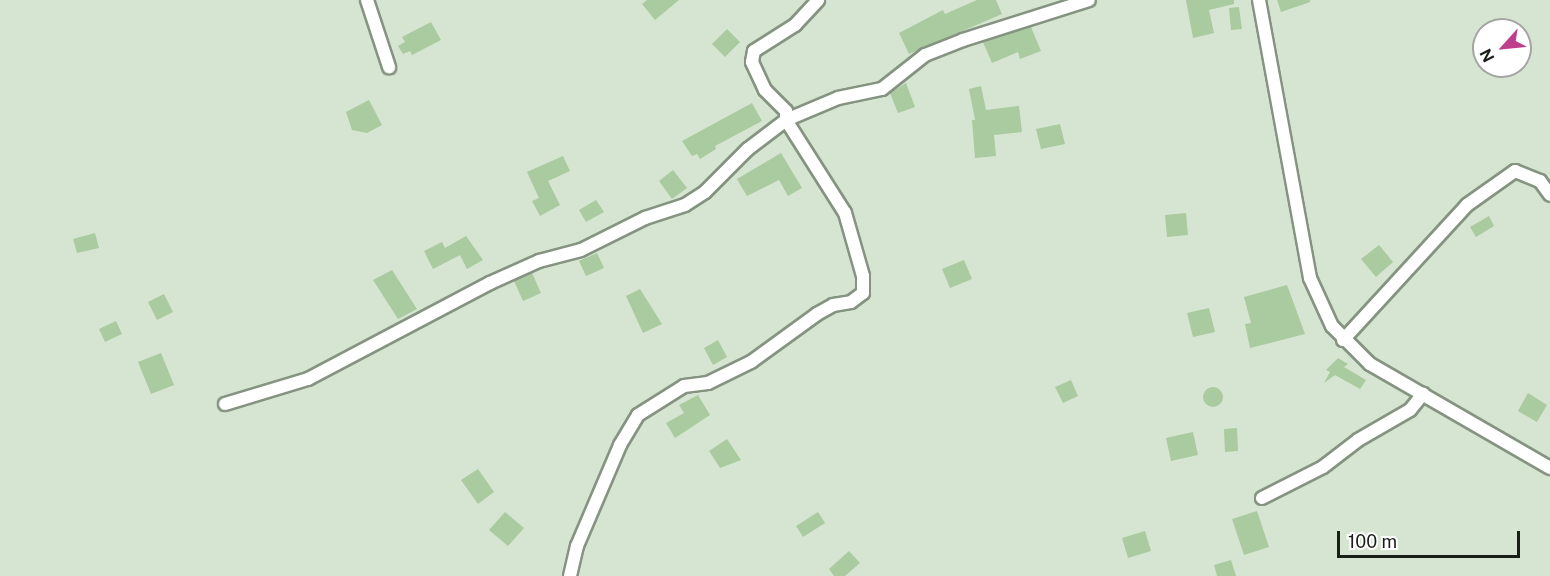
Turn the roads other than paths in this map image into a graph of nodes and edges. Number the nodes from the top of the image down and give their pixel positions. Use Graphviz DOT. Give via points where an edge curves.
graph roads {
  1 [pos="367,0"];
  2 [pos="818,0"];
  3 [pos="1089,0"];
  4 [pos="1259,0"];
  5 [pos="389,67"];
  6 [pos="786,120"];
  7 [pos="1550,195"];
  8 [pos="1343,340"];
  9 [pos="1422,394"];
  10 [pos="225,404"];
  11 [pos="1550,468"];
  12 [pos="1262,498"];
  13 [pos="570,576"];
  1 -- 5 [label="street"];
  2 -- 6 [label="street" via="795,25 754,51 754,67 765,90 786,111"];
  3 -- 6 [label="street" via="925,55 882,89 838,98"];
  4 -- 8 [label="street" via="1310,279"];
  6 -- 10 [label="street" via="685,205 645,218 581,250 539,261 490,283 308,379"];
  6 -- 13 [label="street" via="845,213 863,276 862,293 851,302 816,314 751,362 708,383 684,386 638,415 620,445 577,546"];
  7 -- 8 [label="street" via="1540,181 1515,171 1467,205"];
  8 -- 9 [label="street" via="1359,356"];
  9 -- 11 [label="street"];
  9 -- 12 [label="street" via="1410,410 1358,440 1323,467"];
}
